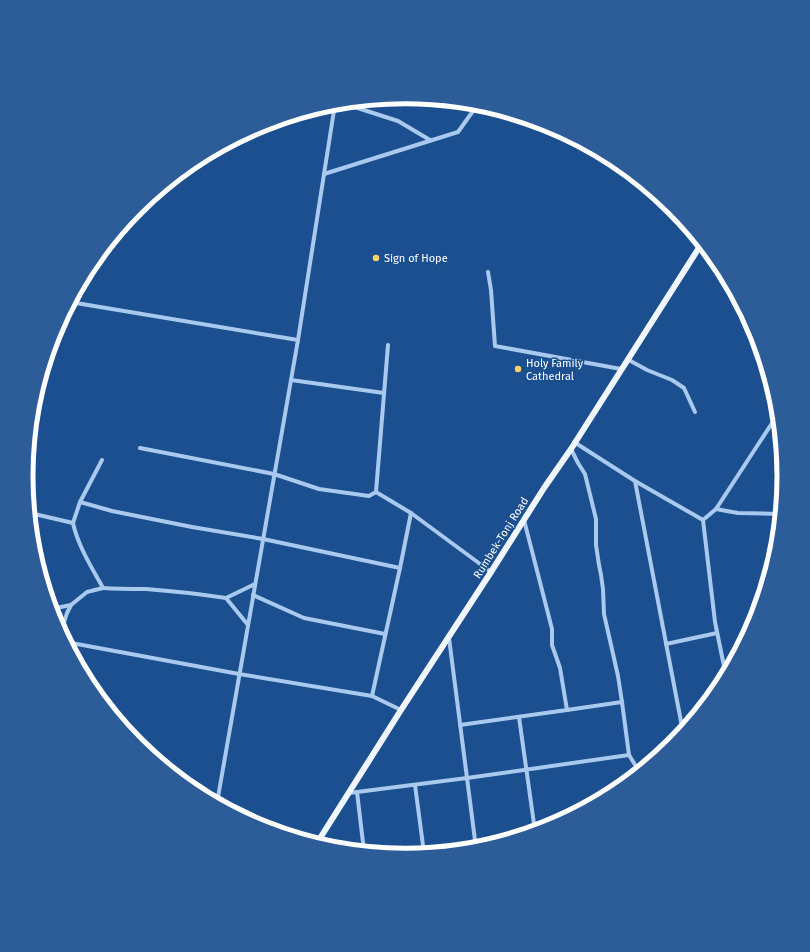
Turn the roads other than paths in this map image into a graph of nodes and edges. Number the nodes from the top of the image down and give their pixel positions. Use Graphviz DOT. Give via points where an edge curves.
graph roads {
  1 [pos="355,107"];
  2 [pos="474,110"];
  3 [pos="334,111"];
  4 [pos="430,140"];
  5 [pos="324,174"];
  6 [pos="699,248"];
  7 [pos="488,272"];
  8 [pos="76,303"];
  9 [pos="298,340"];
  10 [pos="388,346"];
  11 [pos="627,359"];
  12 [pos="621,369"];
  13 [pos="291,380"];
  14 [pos="384,393"];
  15 [pos="695,412"];
  16 [pos="773,422"];
  17 [pos="574,442"];
  18 [pos="140,448"];
  19 [pos="571,449"];
  20 [pos="102,460"];
  21 [pos="274,474"];
  22 [pos="635,482"];
  23 [pos="376,492"];
  24 [pos="80,502"];
  25 [pos="716,509"];
  26 [pos="411,513"];
  27 [pos="35,514"];
  28 [pos="775,514"];
  29 [pos="524,520"];
  30 [pos="703,520"];
  31 [pos="73,523"];
  32 [pos="263,538"];
  33 [pos="400,568"];
  34 [pos="491,572"];
  35 [pos="255,584"];
  36 [pos="103,588"];
  37 [pos="253,595"];
  38 [pos="226,598"];
  39 [pos="71,605"];
  40 [pos="57,608"];
  41 [pos="64,624"];
  42 [pos="248,625"];
  43 [pos="717,633"];
  44 [pos="385,634"];
  45 [pos="448,638"];
  46 [pos="72,643"];
  47 [pos="666,644"];
  48 [pos="724,667"];
  49 [pos="239,674"];
  50 [pos="372,696"];
  51 [pos="622,702"];
  52 [pos="401,710"];
  53 [pos="567,710"];
  54 [pos="519,717"];
  55 [pos="460,725"];
  56 [pos="682,725"];
  57 [pos="629,755"];
  58 [pos="636,767"];
  59 [pos="527,770"];
  60 [pos="467,778"];
  61 [pos="415,785"];
  62 [pos="357,792"];
  63 [pos="349,793"];
  64 [pos="217,797"];
  65 [pos="534,825"];
  66 [pos="320,838"];
  67 [pos="475,841"];
  68 [pos="363,846"];
  69 [pos="423,847"];
  1 -- 4 [label="street" via="398,121"];
  2 -- 4 [label="street" via="458,132"];
  3 -- 5 [label="street"];
  4 -- 5 [label="street"];
  5 -- 9 [label="street"];
  6 -- 11 [label="main road, Rumbek-Tonj Road"];
  7 -- 12 [label="street" via="495,346"];
  8 -- 9 [label="street"];
  9 -- 13 [label="street"];
  10 -- 14 [label="street"];
  11 -- 12 [label="main road, Rumbek-Tonj Road"];
  11 -- 15 [label="street" via="684,388"];
  12 -- 17 [label="main road, Rumbek-Tonj Road"];
  13 -- 14 [label="street"];
  13 -- 21 [label="street"];
  14 -- 23 [label="street"];
  16 -- 25 [label="street"];
  17 -- 19 [label="main road, Rumbek-Tonj Road"];
  17 -- 22 [label="street"];
  18 -- 21 [label="street"];
  19 -- 29 [label="main road, Rumbek-Tonj Road"];
  19 -- 51 [label="street" via="585,474 596,519 596,545 602,575 604,614"];
  20 -- 24 [label="street"];
  21 -- 23 [label="street" via="319,488 369,496"];
  21 -- 32 [label="street"];
  22 -- 30 [label="street"];
  22 -- 47 [label="street"];
  23 -- 26 [label="street"];
  24 -- 31 [label="street"];
  24 -- 32 [label="street" via="141,517"];
  25 -- 28 [label="street" via="738,513"];
  25 -- 30 [label="street"];
  26 -- 33 [label="street"];
  26 -- 34 [label="street"];
  27 -- 31 [label="street"];
  29 -- 34 [label="main road, Rumbek-Tonj Road"];
  29 -- 53 [label="street" via="552,629 552,645 560,668"];
  30 -- 43 [label="street"];
  31 -- 36 [label="street"];
  32 -- 33 [label="street"];
  32 -- 35 [label="street"];
  33 -- 44 [label="street"];
  34 -- 45 [label="main road, Rumbek-Tonj Road"];
  35 -- 37 [label="street"];
  35 -- 38 [label="street"];
  36 -- 38 [label="street" via="145,589"];
  36 -- 39 [label="street" via="87,592"];
  37 -- 42 [label="street"];
  37 -- 44 [label="street" via="304,618"];
  38 -- 42 [label="street"];
  39 -- 40 [label="street"];
  39 -- 41 [label="street"];
  42 -- 49 [label="street"];
  43 -- 47 [label="street"];
  43 -- 48 [label="street"];
  44 -- 50 [label="street"];
  45 -- 52 [label="main road, Rumbek-Tonj Road"];
  45 -- 55 [label="street"];
  46 -- 49 [label="street"];
  47 -- 56 [label="street"];
  49 -- 50 [label="street"];
  49 -- 64 [label="street"];
  50 -- 52 [label="street"];
  51 -- 53 [label="street"];
  51 -- 57 [label="street"];
  52 -- 63 [label="main road, Rumbek-Tonj Road"];
  53 -- 54 [label="street"];
  54 -- 55 [label="street"];
  54 -- 59 [label="street"];
  55 -- 60 [label="street"];
  57 -- 58 [label="street"];
  57 -- 59 [label="street"];
  59 -- 60 [label="street"];
  59 -- 65 [label="street"];
  60 -- 61 [label="street"];
  60 -- 67 [label="street"];
  61 -- 62 [label="street"];
  61 -- 69 [label="street"];
  62 -- 63 [label="street"];
  62 -- 68 [label="street"];
  63 -- 66 [label="main road, Rumbek-Tonj Road"];
}
